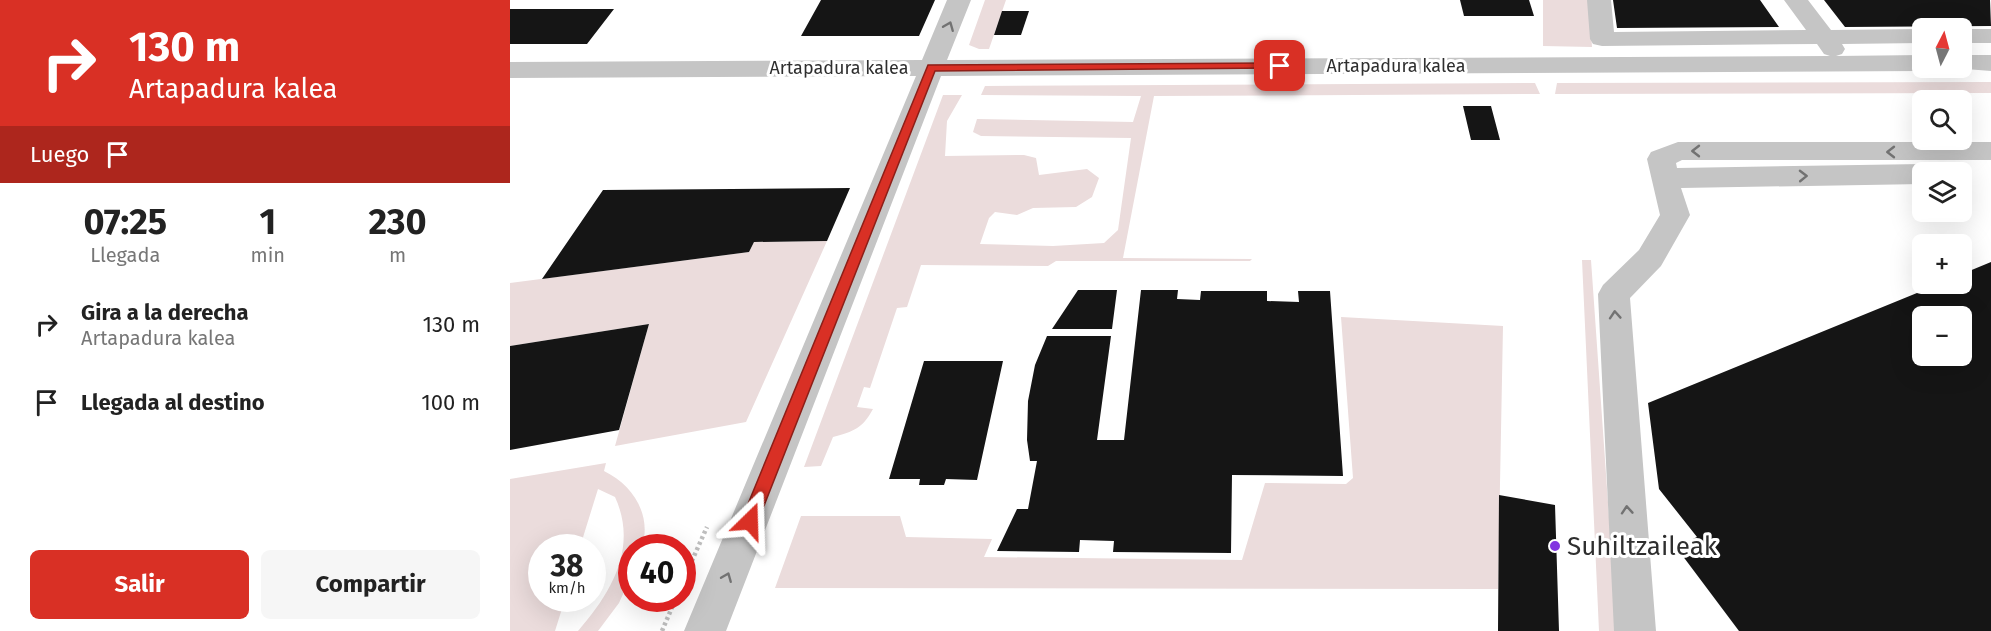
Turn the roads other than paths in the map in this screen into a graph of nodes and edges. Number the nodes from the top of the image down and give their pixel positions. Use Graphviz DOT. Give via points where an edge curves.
graph roads {
  1 [pos="959,0"];
  2 [pos="1599,0"];
  3 [pos="1796,0"];
  4 [pos="1912,36"];
  5 [pos="1972,36"];
  6 [pos="1991,36"];
  7 [pos="1824,37"];
  8 [pos="1843,63"];
  9 [pos="1912,63"];
  10 [pos="1972,63"];
  11 [pos="1991,63"];
  12 [pos="931,68"];
  13 [pos="510,70"];
  14 [pos="1991,151"];
  15 [pos="1991,173"];
  16 [pos="1912,174"];
  17 [pos="1972,174"];
  18 [pos="1664,178"];
  19 [pos="705,631"];
  20 [pos="1635,631"];
  12 -- 1 [label="street, one-way"];
  2 -- 7 [label="street" via="1602,39"];
  3 -- 7 [label="street"];
  4 -- 7 [label="street"];
  5 -- 6 [label="street"];
  7 -- 8 [label="street"];
  8 -- 9 [label="street, Artapadura kalea"];
  8 -- 12 [label="street, Artapadura kalea"];
  10 -- 11 [label="street"];
  12 -- 13 [label="street, Artapadura kalea"];
  19 -- 12 [label="street, one-way"];
  14 -- 18 [label="street, one-way" via="1677,152 1661,159"];
  15 -- 17 [label="street"];
  18 -- 16 [label="street, one-way"];
  20 -- 18 [label="street, one-way" via="1614,294 1650,258 1674,214"];
}
